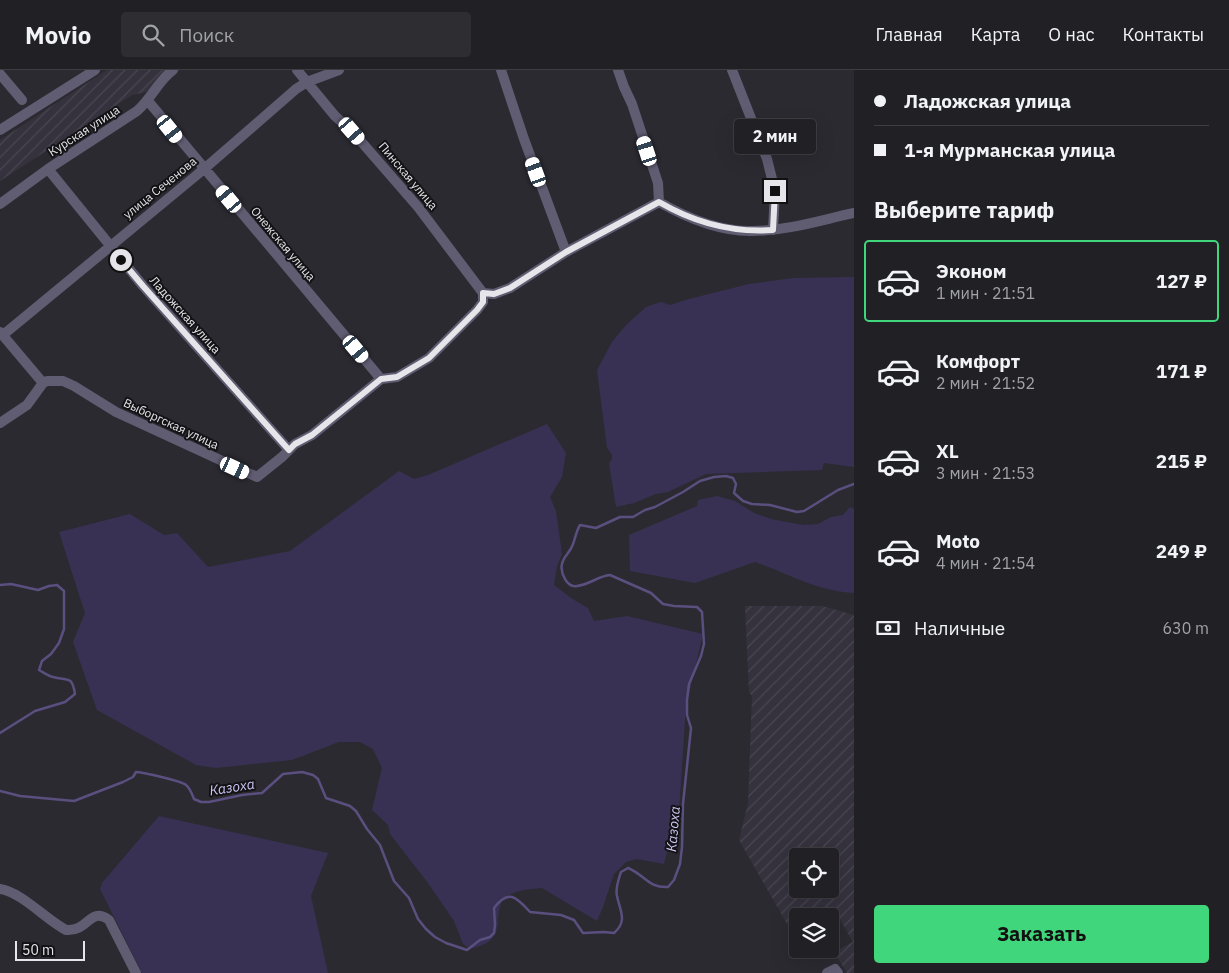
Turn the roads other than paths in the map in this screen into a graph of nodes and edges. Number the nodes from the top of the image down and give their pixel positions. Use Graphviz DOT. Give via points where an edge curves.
graph roads {
  1 [pos="95,70"];
  2 [pos="173,70"];
  3 [pos="297,70"];
  4 [pos="339,70"];
  5 [pos="501,70"];
  6 [pos="618,70"];
  7 [pos="732,70"];
  8 [pos="0,74"];
  9 [pos="307,82"];
  10 [pos="22,100"];
  11 [pos="148,101"];
  12 [pos="0,130"];
  13 [pos="48,169"];
  14 [pos="204,170"];
  15 [pos="659,202"];
  16 [pos="0,204"];
  17 [pos="854,213"];
  18 [pos="773,230"];
  19 [pos="110,246"];
  20 [pos="566,252"];
  21 [pos="483,293"];
  22 [pos="1,334"];
  23 [pos="381,379"];
  24 [pos="43,383"];
  25 [pos="0,423"];
  26 [pos="289,450"];
  27 [pos="0,889"];
  28 [pos="136,973"];
  1 -- 12 [label="street"];
  2 -- 11 [label="street, Курская улица"];
  3 -- 9 [label="street, Пинская улица"];
  4 -- 9 [label="street, улица Сеченова"];
  5 -- 20 [label="street"];
  6 -- 15 [label="street" via="658,183"];
  7 -- 18 [label="street" via="767,159 775,191"];
  8 -- 10 [label="street"];
  9 -- 14 [label="street, улица Сеченова"];
  9 -- 21 [label="street, Пинская улица" via="418,207"];
  11 -- 13 [label="street, Курская улица"];
  11 -- 14 [label="street, Онежская улица"];
  13 -- 16 [label="street, Курская улица"];
  13 -- 19 [label="street, Ладожская улица"];
  14 -- 19 [label="street, улица Сеченова"];
  14 -- 23 [label="street, Онежская улица"];
  15 -- 18 [label="street" via="678,213 717,226 751,232"];
  15 -- 20 [label="street"];
  17 -- 18 [label="street"];
  19 -- 22 [label="street, улица Сеченова"];
  19 -- 26 [label="street, Ладожская улица"];
  20 -- 21 [label="street" via="510,288 494,294"];
  21 -- 23 [label="street, Выборгская улица" via="483,302 477,310 429,358 397,377"];
  22 -- 24 [label="street"];
  23 -- 26 [label="street, Выборгская улица"];
  24 -- 25 [label="street" via="27,404"];
  24 -- 26 [label="street, Выборгская улица" via="63,381 116,412 252,476 257,477"];
  27 -- 28 [label="street" via="18,896 66,930 74,931 91,917 103,916 109,920"];
}
